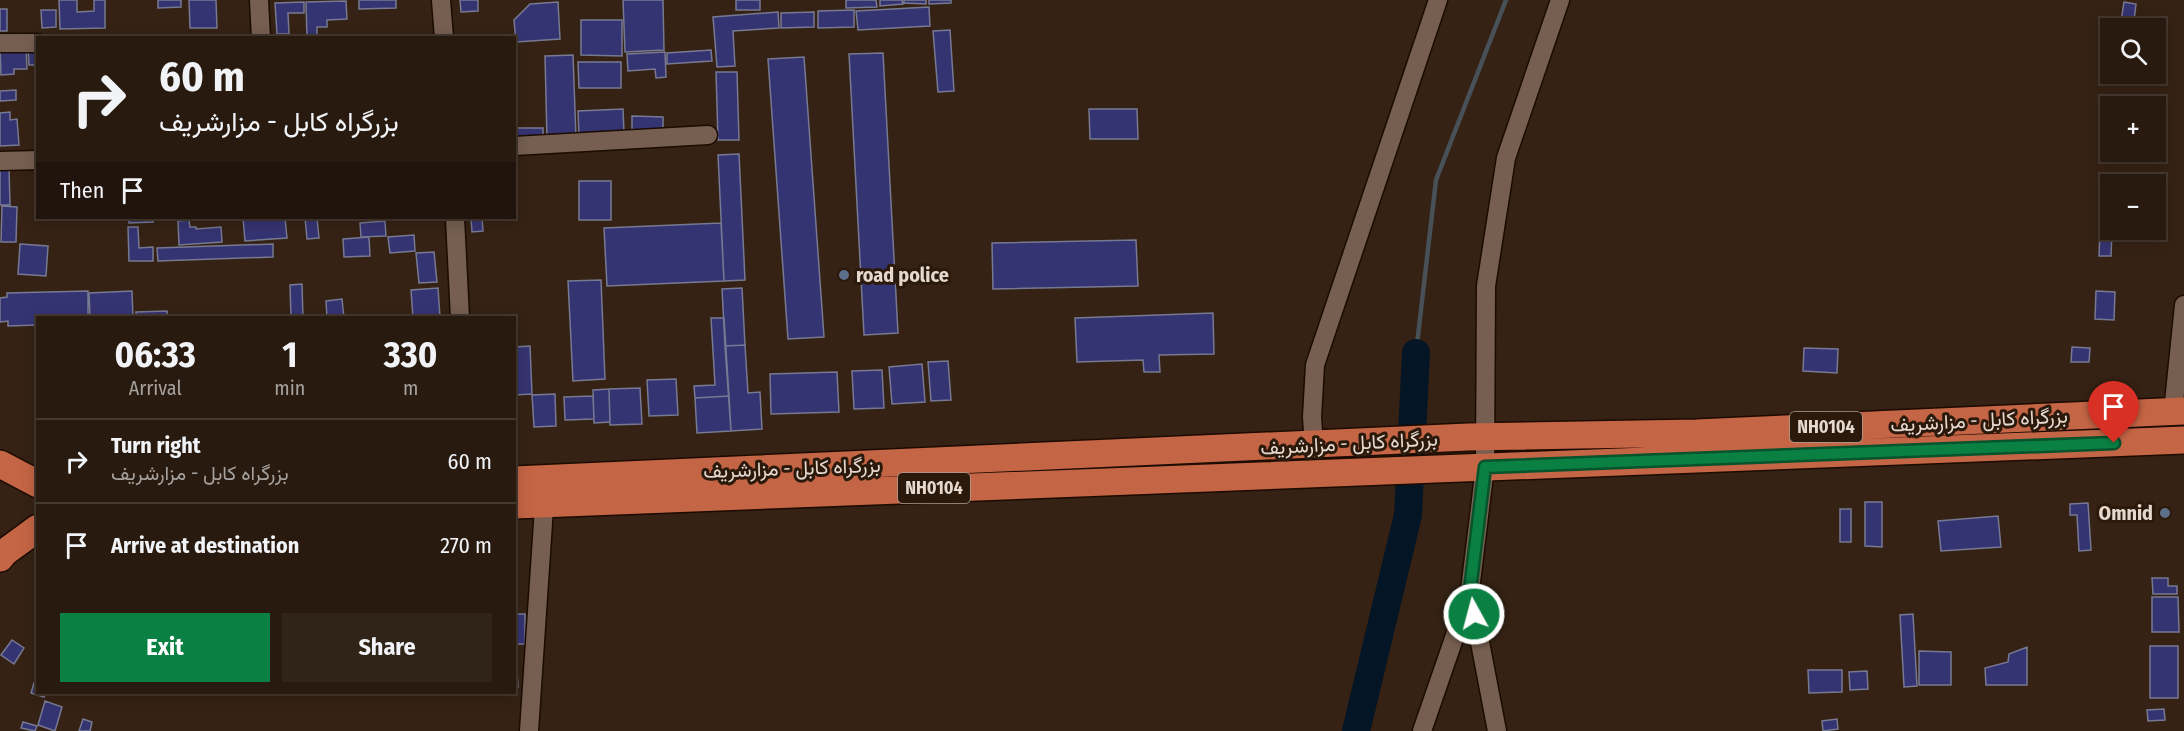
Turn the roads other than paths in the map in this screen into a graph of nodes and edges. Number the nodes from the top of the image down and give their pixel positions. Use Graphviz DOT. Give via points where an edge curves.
graph roads {
  1 [pos="259,0"];
  2 [pos="441,0"];
  3 [pos="1438,0"];
  4 [pos="1560,0"];
  5 [pos="261,36"];
  6 [pos="444,36"];
  7 [pos="0,43"];
  8 [pos="36,43"];
  9 [pos="708,135"];
  10 [pos="516,146"];
  11 [pos="0,160"];
  12 [pos="36,160"];
  13 [pos="455,219"];
  14 [pos="2184,305"];
  15 [pos="460,316"];
  16 [pos="2179,411"];
  17 [pos="1476,436"];
  18 [pos="2184,440"];
  19 [pos="1314,445"];
  20 [pos="0,464"];
  21 [pos="1478,467"];
  22 [pos="516,481"];
  23 [pos="36,483"];
  24 [pos="545,491"];
  25 [pos="516,505"];
  26 [pos="36,529"];
  27 [pos="0,558"];
  28 [pos="1470,590"];
  29 [pos="529,731"];
  30 [pos="1422,731"];
  31 [pos="1497,731"];
  1 -- 5 [label="street"];
  2 -- 6 [label="street"];
  3 -- 19 [label="street" via="1315,365"];
  4 -- 17 [label="street" via="1506,158 1486,286"];
  7 -- 8 [label="street"];
  9 -- 10 [label="street"];
  11 -- 12 [label="street"];
  13 -- 15 [label="street"];
  14 -- 16 [label="street"];
  16 -- 17 [label="highway, بزرگراه کابل - مزارشریف / NH0104" via="1696,433"];
  17 -- 19 [label="highway, بزرگراه کابل - مزارشریف / NH0104"];
  17 -- 21 [label="street"];
  18 -- 21 [label="highway, بزرگراه کابل - مزارشریف / NH0104"];
  19 -- 24 [label="highway, بزرگراه کابل - مزارشریف / NH0104"];
  20 -- 23 [label="highway"];
  21 -- 24 [label="highway, بزرگراه کابل - مزارشریف / NH0104"];
  21 -- 28 [label="street"];
  22 -- 24 [label="highway, بزرگراه کابل - مزارشریف / NH0104"];
  24 -- 25 [label="highway, بزرگراه کابل - مزارشریف / NH0104"];
  24 -- 29 [label="street"];
  26 -- 27 [label="highway"];
  28 -- 30 [label="street"];
  28 -- 31 [label="street"];
}
